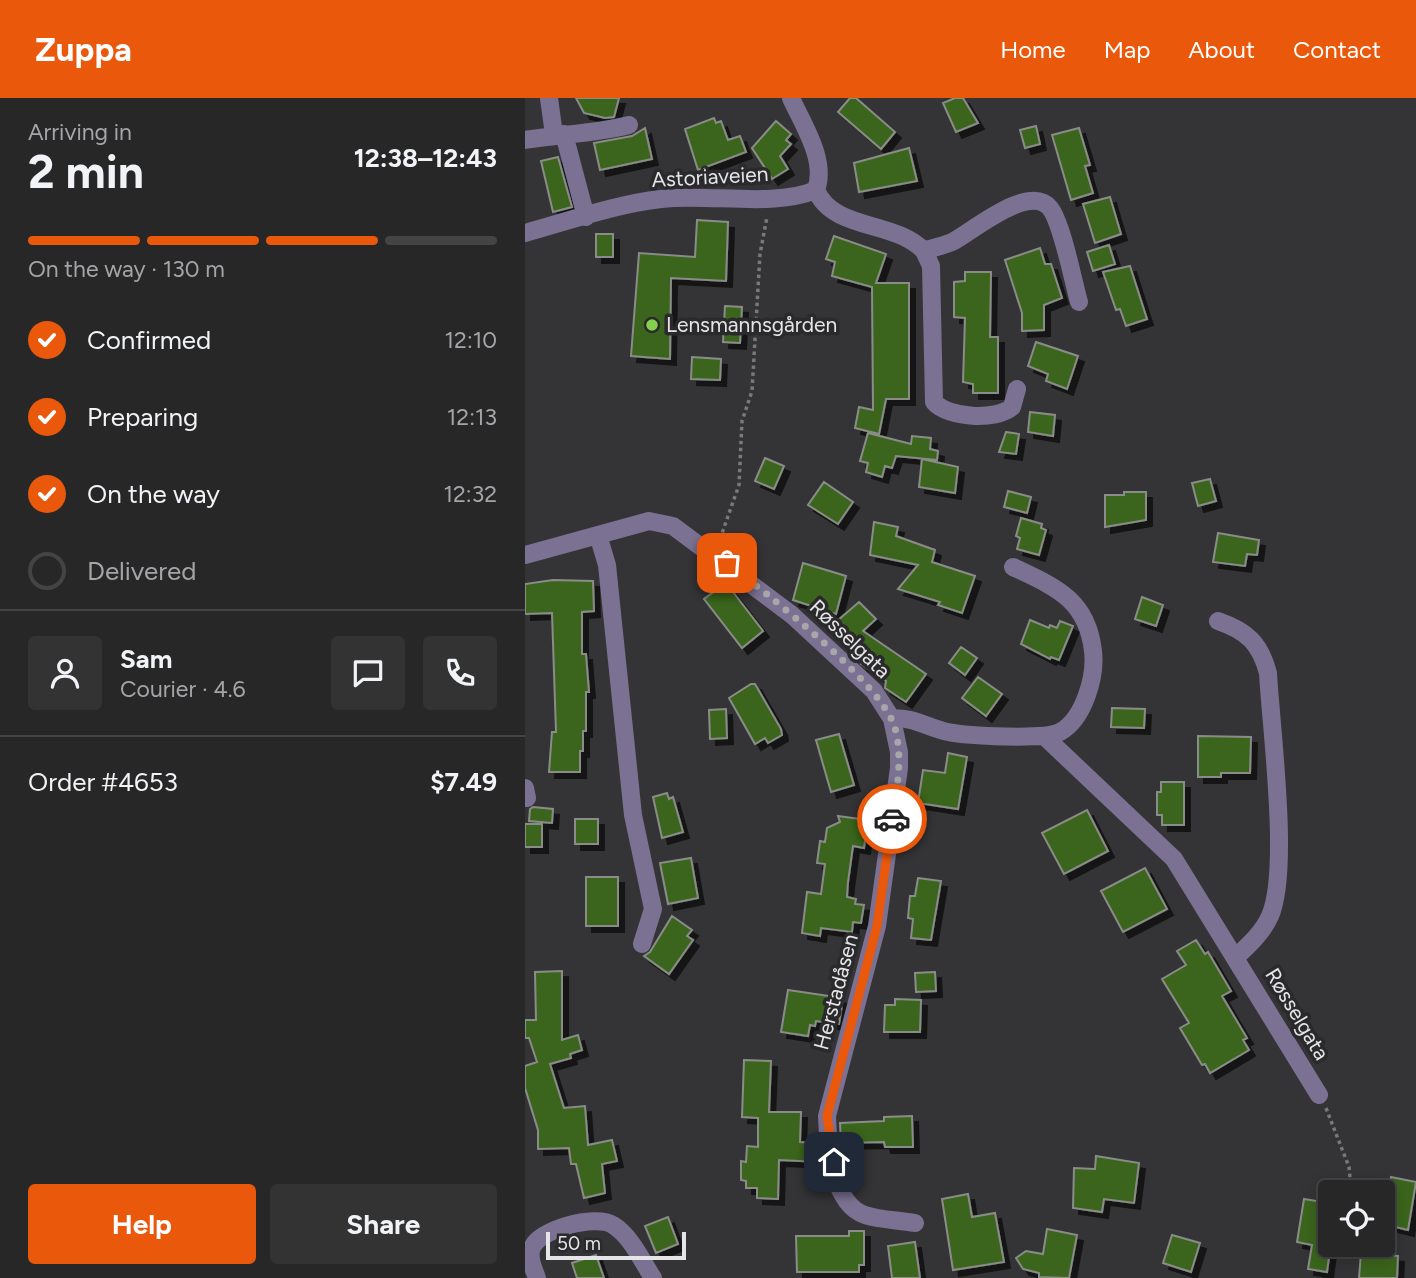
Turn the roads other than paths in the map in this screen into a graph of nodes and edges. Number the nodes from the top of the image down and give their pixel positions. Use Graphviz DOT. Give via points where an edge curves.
graph roads {
  1 [pos="549,98"];
  2 [pos="791,98"];
  3 [pos="629,125"];
  4 [pos="559,134"];
  5 [pos="525,140"];
  6 [pos="816,190"];
  7 [pos="586,217"];
  8 [pos="525,233"];
  9 [pos="924,251"];
  10 [pos="1079,302"];
  11 [pos="1017,389"];
  12 [pos="599,535"];
  13 [pos="525,555"];
  14 [pos="1013,567"];
  15 [pos="1218,621"];
  16 [pos="891,719"];
  17 [pos="1044,736"];
  18 [pos="642,944"];
  19 [pos="1236,957"];
  20 [pos="1319,1095"];
  21 [pos="915,1223"];
  22 [pos="537,1278"];
  23 [pos="653,1278"];
  1 -- 4 [label="street"];
  2 -- 6 [label="street" via="818,162"];
  3 -- 4 [label="street" via="594,134"];
  4 -- 5 [label="street"];
  4 -- 7 [label="street"];
  6 -- 7 [label="street, Astoriaveien" via="770,197 658,199"];
  6 -- 9 [label="street" via="832,212 903,235"];
  7 -- 8 [label="street, Astoriaveien"];
  9 -- 10 [label="street" via="947,245 1010,207 1042,202 1053,213"];
  9 -- 11 [label="street" via="931,266 934,402 951,413 999,414 1012,407"];
  12 -- 13 [label="street, Røsselgata"];
  12 -- 16 [label="street, Røsselgata" via="649,522 673,526 792,615 874,691"];
  12 -- 18 [label="street" via="607,565 633,816 653,909"];
  14 -- 17 [label="street" via="1073,601 1086,618 1091,635 1093,663 1083,703 1063,731"];
  15 -- 19 [label="street, Røsselgata" via="1249,635 1264,659 1277,822 1276,900 1264,928"];
  16 -- 17 [label="street" via="913,719 946,732 973,736"];
  16 -- 21 [label="street, Herstadåsen" via="899,768 877,926 827,1116 839,1187 848,1205 864,1215"];
  17 -- 19 [label="street, Røsselgata" via="1174,859"];
  19 -- 20 [label="street, Røsselgata"];
  22 -- 23 [label="street" via="531,1250 538,1240 563,1227 599,1219 625,1235"];
}
